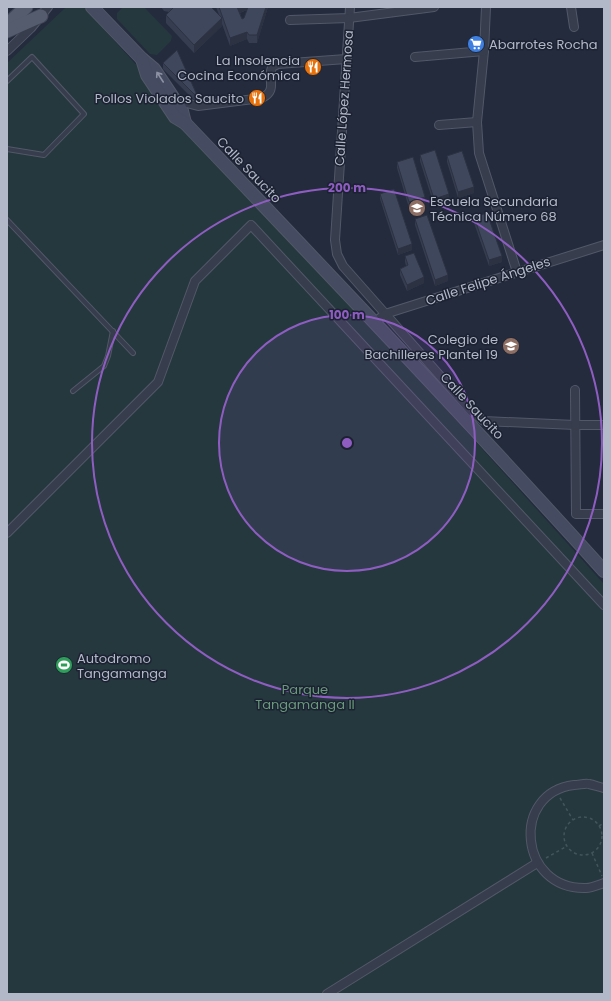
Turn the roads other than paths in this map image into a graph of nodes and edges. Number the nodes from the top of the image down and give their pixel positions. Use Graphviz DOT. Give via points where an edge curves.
graph roads {
  1 [pos="26,7"];
  2 [pos="92,7"];
  3 [pos="350,7"];
  4 [pos="434,7"];
  5 [pos="486,7"];
  6 [pos="571,7"];
  7 [pos="422,8"];
  8 [pos="45,12"];
  9 [pos="349,18"];
  10 [pos="290,20"];
  11 [pos="7,25"];
  12 [pos="574,27"];
  13 [pos="7,31"];
  14 [pos="7,51"];
  15 [pos="484,51"];
  16 [pos="415,57"];
  17 [pos="346,59"];
  18 [pos="142,60"];
  19 [pos="7,81"];
  20 [pos="160,93"];
  21 [pos="175,101"];
  22 [pos="477,122"];
  23 [pos="185,123"];
  24 [pos="439,125"];
  25 [pos="7,149"];
  26 [pos="7,220"];
  27 [pos="603,246"];
  28 [pos="517,272"];
  29 [pos="385,314"];
  30 [pos="375,322"];
  31 [pos="113,331"];
  32 [pos="133,352"];
  33 [pos="575,390"];
  34 [pos="73,391"];
  35 [pos="576,425"];
  36 [pos="604,425"];
  37 [pos="604,514"];
  38 [pos="7,533"];
  39 [pos="604,570"];
  40 [pos="604,605"];
  41 [pos="604,788"];
  42 [pos="537,862"];
  43 [pos="604,882"];
  44 [pos="327,994"];
  1 -- 11 [label="main road"];
  2 -- 18 [label="street, Calle Saucito"];
  3 -- 9 [label="street, Calle López Hermosa"];
  4 -- 7 [label="street"];
  5 -- 15 [label="street"];
  6 -- 12 [label="street"];
  7 -- 9 [label="street"];
  8 -- 13 [label="main road"];
  8 -- 14 [label="street"];
  9 -- 10 [label="street"];
  9 -- 17 [label="street, Calle López Hermosa"];
  15 -- 16 [label="street"];
  15 -- 22 [label="street"];
  17 -- 21 [label="street, Calle Saucito" via="278,64 272,67 270,73 269,95 262,98 198,106"];
  17 -- 29 [label="street, Calle López Hermosa" via="335,240 337,254 343,266"];
  18 -- 20 [label="street, Calle Saucito" via="147,75"];
  21 -- 18 [label="street, Calle Saucito, one-way" via="154,69"];
  19 -- 25 [label="lane" via="32,57 84,114 44,155"];
  20 -- 21 [label="street, Calle Saucito"];
  20 -- 23 [label="street, Calle Saucito" via="175,117"];
  21 -- 23 [label="street, Calle Saucito" via="182,111"];
  22 -- 24 [label="street"];
  22 -- 28 [label="street" via="479,153"];
  23 -- 30 [label="street, Calle Saucito"];
  26 -- 31 [label="lane"];
  27 -- 28 [label="street, Calle Felipe Ángeles"];
  28 -- 29 [label="street, Calle Felipe Ángeles"];
  29 -- 30 [label="street, Calle Felipe Ángeles"];
  29 -- 35 [label="street, Calle López Hermosa" via="472,412 484,421"];
  30 -- 39 [label="street, Calle Saucito"];
  31 -- 32 [label="lane"];
  31 -- 34 [label="lane" via="104,366"];
  33 -- 35 [label="street"];
  35 -- 36 [label="street"];
  35 -- 37 [label="street" via="576,514"];
  38 -- 40 [label="street" via="158,382 195,281 251,225"];
  41 -- 42 [label="street" via="588,783 564,786 548,796 537,810 531,827 531,845"];
  42 -- 43 [label="street" via="553,879 569,886 587,888"];
  42 -- 44 [label="street"];
}
